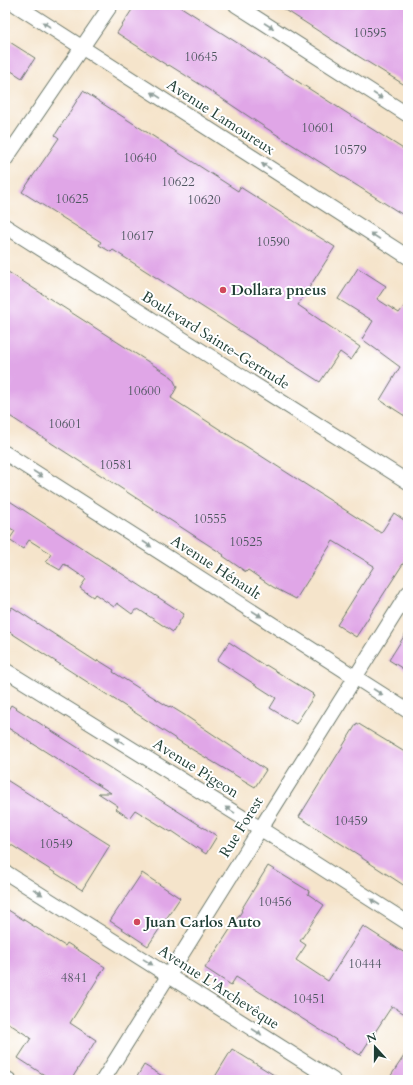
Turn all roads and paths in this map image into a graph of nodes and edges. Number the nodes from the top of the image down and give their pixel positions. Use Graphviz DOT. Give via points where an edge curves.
graph roads {
  1 [pos="16,5"];
  2 [pos="111,5"];
  3 [pos="236,5"];
  4 [pos="83,48"];
  5 [pos="408,115"];
  6 [pos="5,160"];
  7 [pos="5,226"];
  8 [pos="408,257"];
  9 [pos="5,453"];
  10 [pos="408,482"];
  11 [pos="408,593"];
  12 [pos="5,670"];
  13 [pos="355,677"];
  14 [pos="408,710"];
  15 [pos="261,829"];
  16 [pos="5,872"];
  17 [pos="408,923"];
  18 [pos="168,975"];
  19 [pos="5,1078"];
  20 [pos="8,1080"];
  21 [pos="103,1080"];
  22 [pos="333,1080"];
  4 -- 1 [label="street, Avenue Lamoureux, one-way"];
  2 -- 4 [label="street"];
  3 -- 5 [label="street, one-way"];
  4 -- 6 [label="street"];
  8 -- 4 [label="street, Avenue Lamoureux, one-way"];
  7 -- 10 [label="street, Boulevard Sainte-Gertrude"];
  9 -- 13 [label="street, Avenue Hénault, one-way"];
  11 -- 13 [label="street, Rue Forest"];
  15 -- 12 [label="street, Avenue Pigeon, one-way"];
  13 -- 14 [label="street, Avenue Hénault, one-way"];
  13 -- 15 [label="street, Rue Forest"];
  17 -- 15 [label="street, Avenue Pigeon, one-way"];
  15 -- 18 [label="street, Rue Forest"];
  16 -- 18 [label="street, Avenue L'Archevêque, one-way"];
  18 -- 21 [label="street, Rue Forest"];
  18 -- 22 [label="street, Avenue L'Archevêque, one-way"];
  19 -- 20 [label="street"];
}
